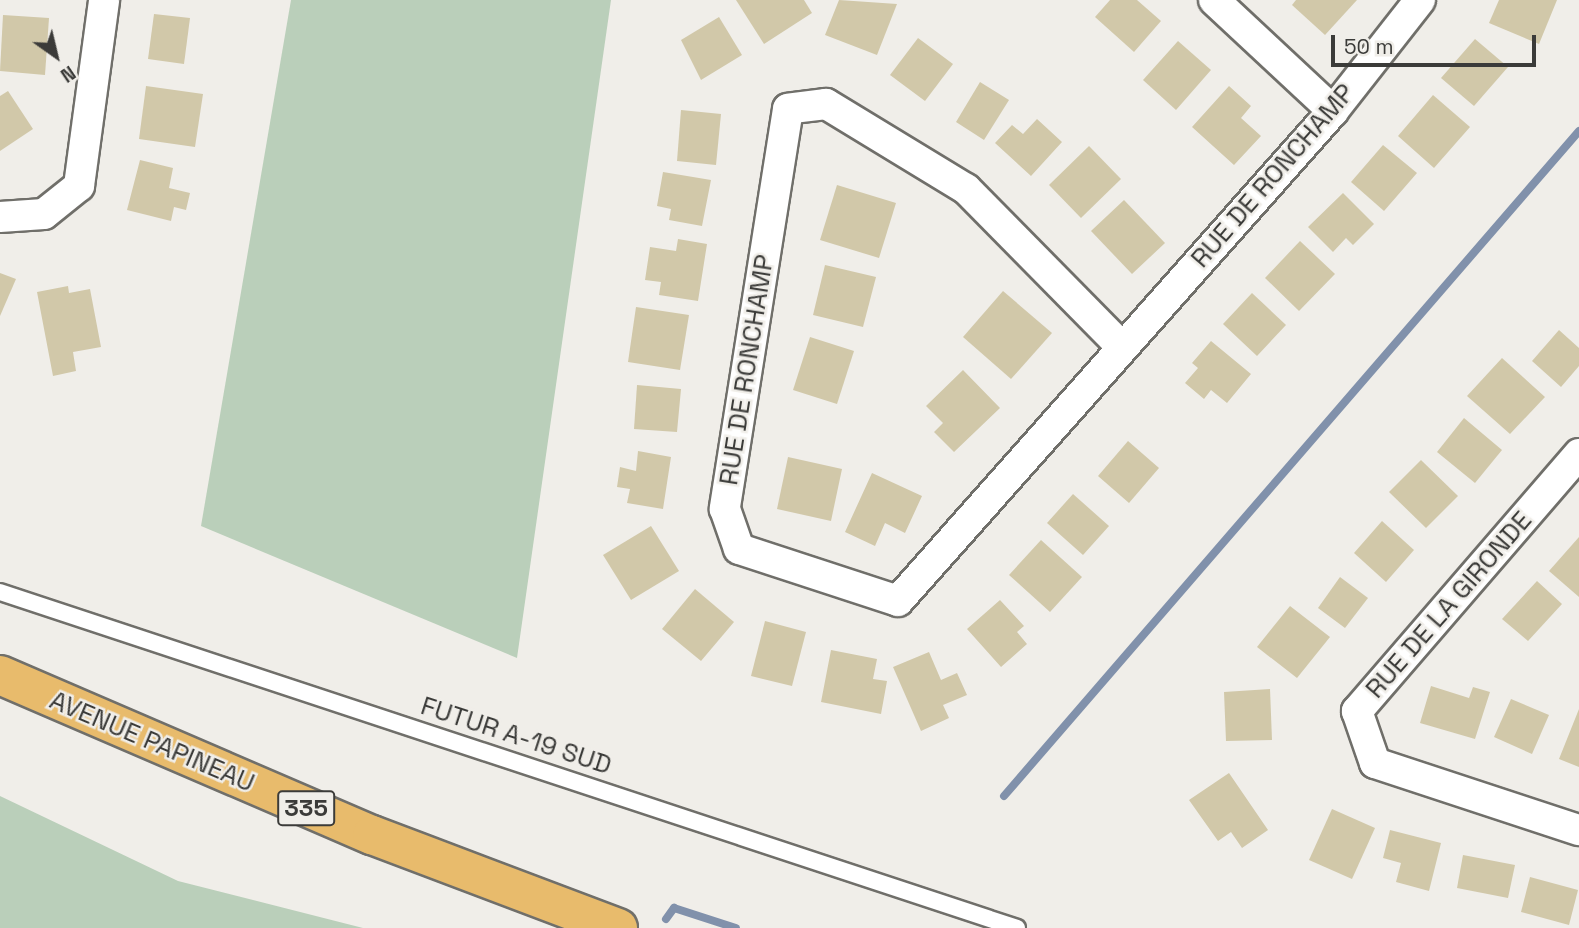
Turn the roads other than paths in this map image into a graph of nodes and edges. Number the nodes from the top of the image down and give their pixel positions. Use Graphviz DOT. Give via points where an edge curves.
graph roads {
  1 [pos="104,0"];
  2 [pos="1214,0"];
  3 [pos="1420,0"];
  4 [pos="1333,111"];
  5 [pos="0,217"];
  6 [pos="1122,348"];
  7 [pos="1579,454"];
  8 [pos="0,592"];
  9 [pos="0,675"];
  10 [pos="1579,830"];
  11 [pos="618,928"];
  12 [pos="1017,928"];
  1 -- 5 [label="street" via="79,186 44,214"];
  2 -- 4 [label="street"];
  3 -- 4 [label="street, RUE DE RONCHAMP"];
  4 -- 6 [label="street, RUE DE RONCHAMP"];
  6 -- 6 [label="street, RUE DE RONCHAMP" via="898,601 739,548 725,509 788,109 826,104 966,190"];
  7 -- 10 [label="street, RUE DE LA GIRONDE" via="1357,711 1375,763"];
  8 -- 12 [label="lane, FUTUR A-19 SUD"];
  9 -- 11 [label="highway, AVENUE PAPINEAU / 335" via="372,835"];
}
